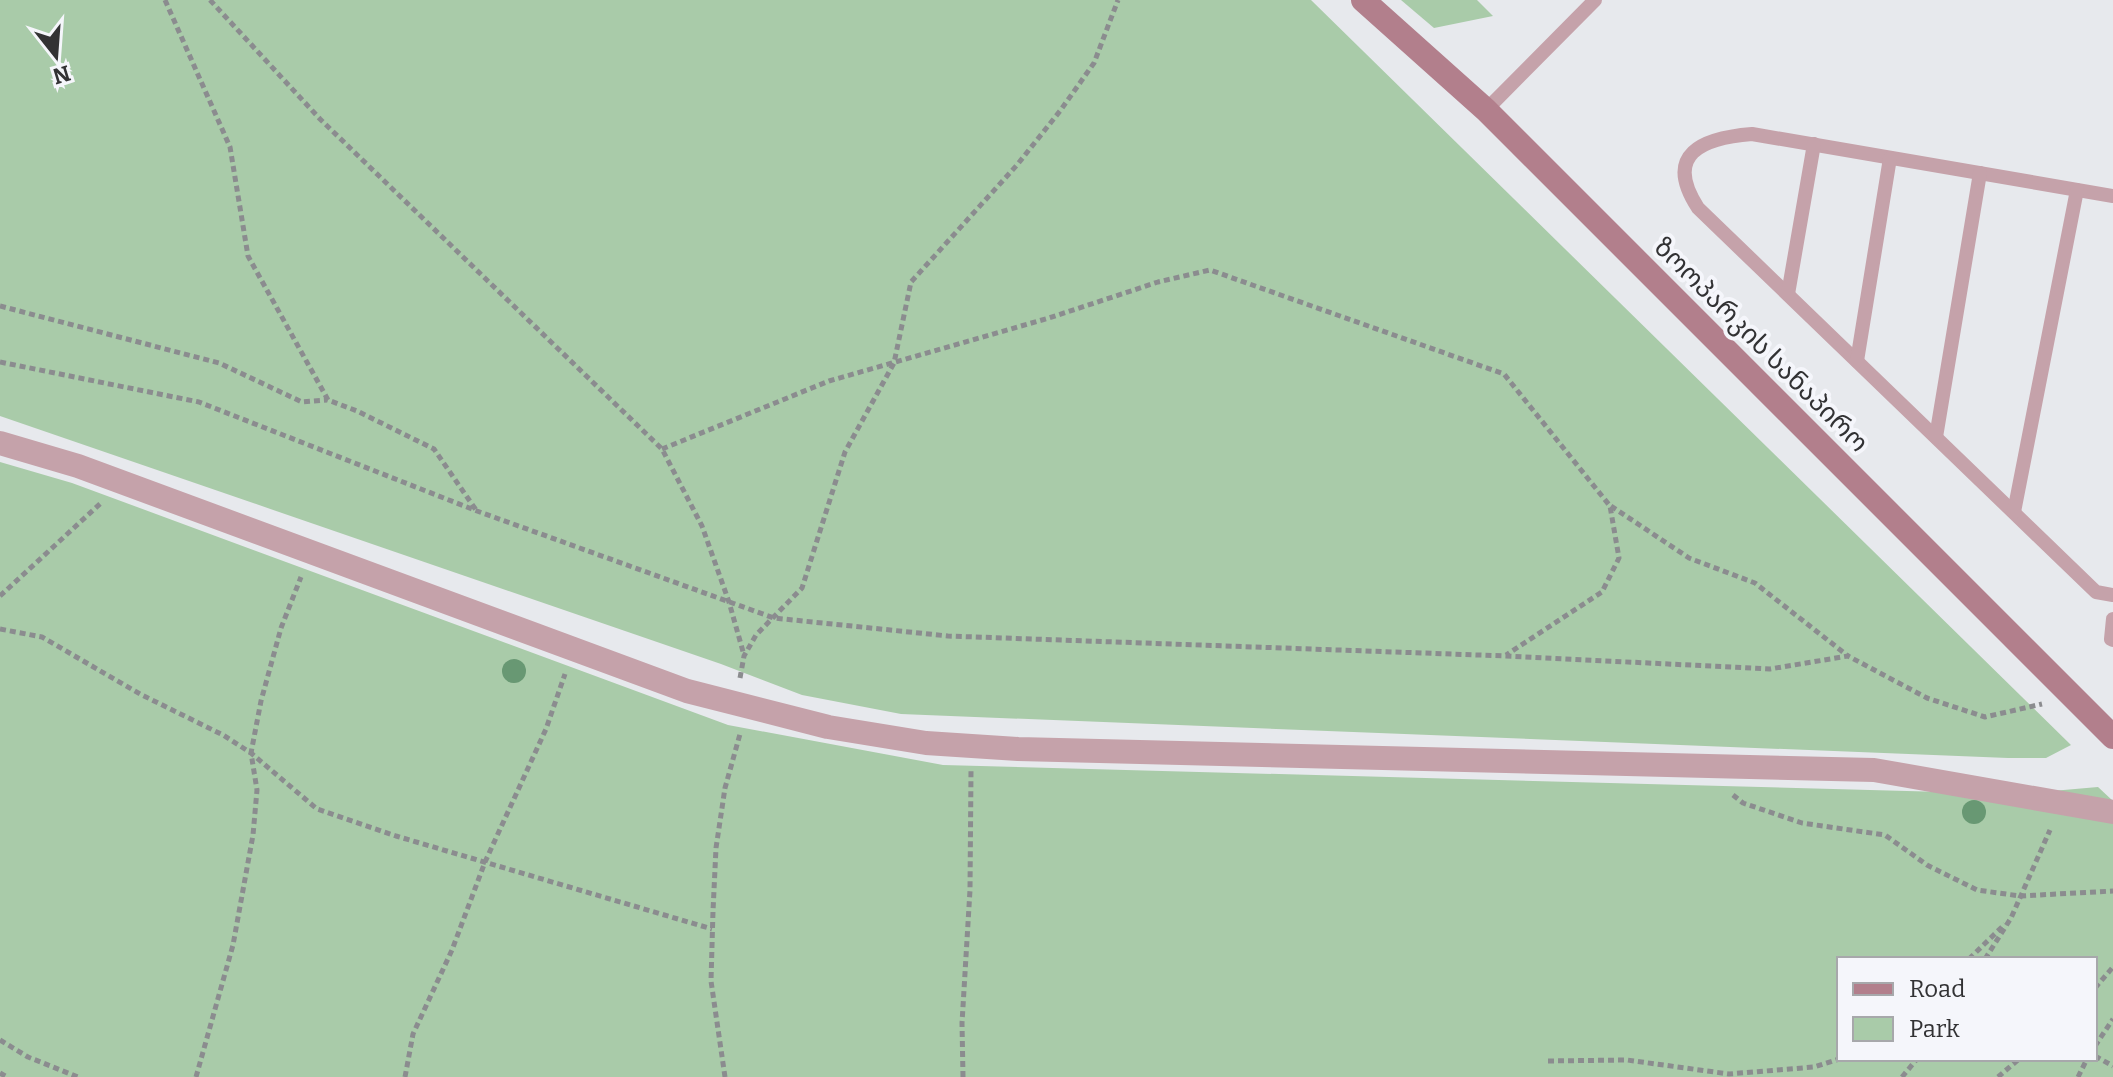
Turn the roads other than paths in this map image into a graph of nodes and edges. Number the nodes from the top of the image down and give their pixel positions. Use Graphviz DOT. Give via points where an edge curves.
graph roads {
  1 [pos="1363,0"];
  2 [pos="1595,0"];
  3 [pos="1486,110"];
  4 [pos="1814,144"];
  5 [pos="1890,158"];
  6 [pos="1980,173"];
  7 [pos="2077,190"];
  8 [pos="2113,196"];
  9 [pos="1788,294"];
  10 [pos="1857,361"];
  11 [pos="1936,437"];
  12 [pos="0,443"];
  13 [pos="2014,512"];
  14 [pos="2113,595"];
  15 [pos="2113,619"];
  16 [pos="2113,640"];
  17 [pos="2113,737"];
  18 [pos="2113,812"];
  1 -- 3 [label="main road, ზოოპარკის სანაპირო"];
  2 -- 3 [label="lane"];
  3 -- 17 [label="main road, ზოოპარკის სანაპირო"];
  4 -- 5 [label="lane"];
  4 -- 9 [label="lane"];
  4 -- 9 [label="lane" via="1752,134 1711,139 1683,169 1686,189 1698,208"];
  5 -- 6 [label="lane"];
  5 -- 10 [label="lane"];
  6 -- 7 [label="lane"];
  6 -- 11 [label="lane"];
  7 -- 8 [label="lane"];
  7 -- 13 [label="lane"];
  9 -- 10 [label="lane"];
  10 -- 11 [label="lane"];
  11 -- 13 [label="lane"];
  12 -- 18 [label="street" via="78,466 687,691 828,727 972,746 1874,770"];
  13 -- 14 [label="lane" via="2096,592"];
  15 -- 16 [label="lane"];
}
